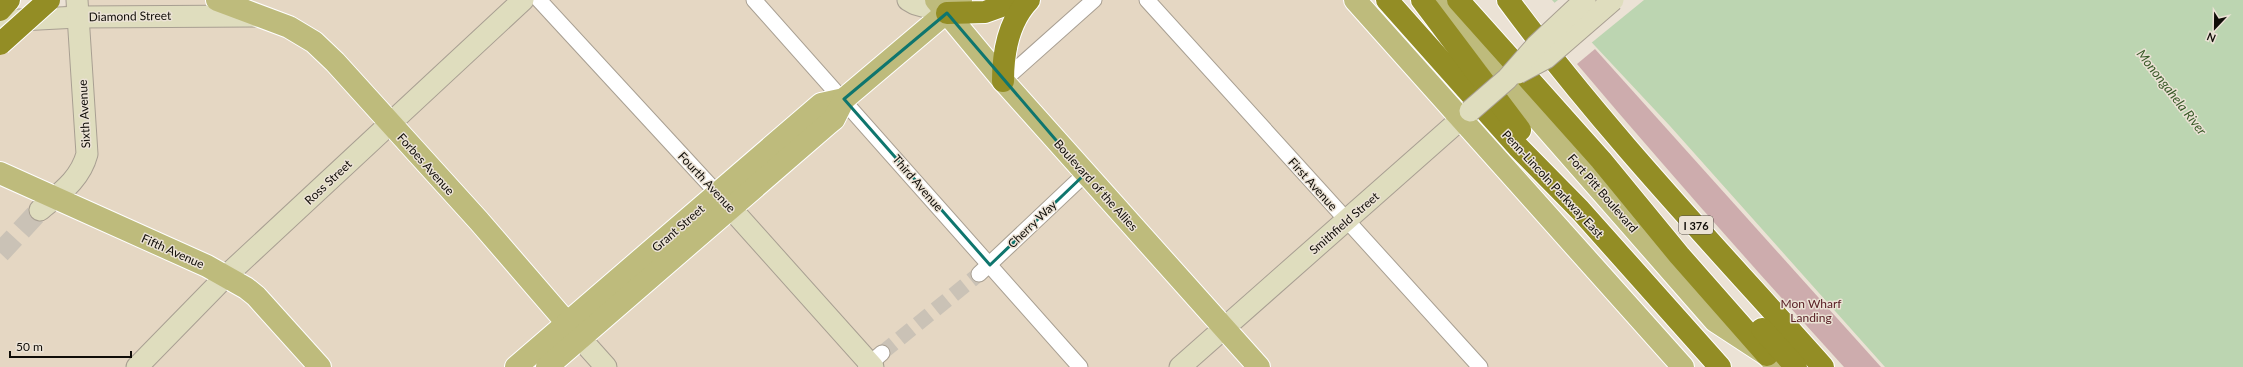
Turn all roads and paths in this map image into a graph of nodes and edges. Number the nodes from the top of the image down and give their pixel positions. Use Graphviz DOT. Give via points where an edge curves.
graph roads {
  1 [pos="9,0"];
  2 [pos="49,0"];
  3 [pos="217,0"];
  4 [pos="523,0"];
  5 [pos="539,0"];
  6 [pos="754,0"];
  7 [pos="908,0"];
  8 [pos="1018,0"];
  9 [pos="1029,0"];
  10 [pos="1094,0"];
  11 [pos="1147,0"];
  12 [pos="1355,0"];
  13 [pos="1387,0"];
  14 [pos="1422,0"];
  15 [pos="1447,0"];
  16 [pos="1458,0"];
  17 [pos="1499,0"];
  18 [pos="1508,0"];
  19 [pos="1586,0"];
  20 [pos="1612,0"];
  21 [pos="947,3"];
  22 [pos="77,8"];
  23 [pos="0,10"];
  24 [pos="260,16"];
  25 [pos="0,21"];
  26 [pos="1536,38"];
  27 [pos="0,44"];
  28 [pos="1507,79"];
  29 [pos="1003,81"];
  30 [pos="844,99"];
  31 [pos="1466,115"];
  32 [pos="390,123"];
  33 [pos="1601,160"];
  34 [pos="0,173"];
  35 [pos="1085,174"];
  36 [pos="725,201"];
  37 [pos="47,204"];
  38 [pos="1580,210"];
  39 [pos="1346,221"];
  40 [pos="984,270"];
  41 [pos="226,276"];
  42 [pos="1224,328"];
  43 [pos="574,331"];
  44 [pos="873,363"];
  45 [pos="1769,363"];
  46 [pos="137,367"];
  47 [pos="320,367"];
  48 [pos="516,367"];
  49 [pos="547,367"];
  50 [pos="606,367"];
  51 [pos="1080,367"];
  52 [pos="1180,367"];
  53 [pos="1259,367"];
  54 [pos="1480,367"];
  55 [pos="1683,367"];
  56 [pos="1720,367"];
  57 [pos="1796,367"];
  58 [pos="1823,367"];
  1 -- 23 [label="highway"];
  2 -- 27 [label="highway, bridge"];
  3 -- 24 [label="main road, Forbes Avenue"];
  4 -- 32 [label="main road, Ross Street"];
  5 -- 36 [label="street, Fourth Avenue"];
  6 -- 30 [label="street, Third Avenue"];
  7 -- 21 [label="main road" via="915,4"];
  8 -- 21 [label="highway" via="985,12"];
  9 -- 29 [label="highway" via="1009,35 1004,54"];
  10 -- 29 [label="street"];
  11 -- 39 [label="street, First Avenue"];
  12 -- 31 [label="main road"];
  13 -- 38 [label="highway, Penn-Lincoln Parkway East" via="1518,147"];
  14 -- 38 [label="highway"];
  15 -- 28 [label="main road, Fort Pitt Boulevard"];
  16 -- 33 [label="highway"];
  17 -- 26 [label="highway"];
  18 -- 26 [label="highway, I 376"];
  19 -- 28 [label="main road, Smithfield Street, bridge" via="1536,46"];
  20 -- 28 [label="main road, Smithfield Street, bridge" via="1546,58"];
  21 -- 29 [label="main road, Boulevard of the Allies"];
  21 -- 30 [label="main road, Grant Street"];
  22 -- 24 [label="main road, Diamond Street"];
  22 -- 25 [label="main road, Diamond Street"];
  22 -- 37 [label="main road, Sixth Avenue" via="87,154 72,184"];
  24 -- 32 [label="main road, Forbes Avenue" via="289,27 314,42"];
  26 -- 58 [label="highway, I 376" via="1620,140"];
  28 -- 31 [label="main road, Smithfield Street, bridge"];
  28 -- 45 [label="main road, Fort Pitt Boulevard" via="1523,102 1715,321"];
  29 -- 35 [label="main road, Boulevard of the Allies"];
  30 -- 36 [label="main road, Grant Street" via="821,104"];
  30 -- 40 [label="street, Third Avenue"];
  31 -- 39 [label="main road, Smithfield Street"];
  31 -- 55 [label="main road"];
  32 -- 41 [label="main road, Ross Street"];
  32 -- 43 [label="main road, Forbes Avenue"];
  33 -- 45 [label="highway"];
  33 -- 57 [label="highway" via="1689,247"];
  34 -- 37 [label="main road, Fifth Avenue"];
  35 -- 40 [label="street, Cherry Way"];
  35 -- 42 [label="main road, Boulevard of the Allies"];
  36 -- 43 [label="main road, Grant Street"];
  36 -- 44 [label="main road, Fourth Avenue"];
  37 -- 41 [label="main road, Fifth Avenue"];
  38 -- 56 [label="highway, Penn-Lincoln Parkway East"];
  39 -- 42 [label="main road, Smithfield Street"];
  39 -- 54 [label="street, First Avenue"];
  40 -- 51 [label="street, Third Avenue"];
  41 -- 46 [label="main road, Ross Street"];
  41 -- 47 [label="main road, Fifth Avenue" via="256,296"];
  42 -- 52 [label="main road, Smithfield Street"];
  42 -- 53 [label="main road, Boulevard of the Allies"];
  43 -- 48 [label="main road, Grant Street"];
  43 -- 49 [label="main road, Grant Street"];
  43 -- 50 [label="main road, Forbes Avenue"];
}
